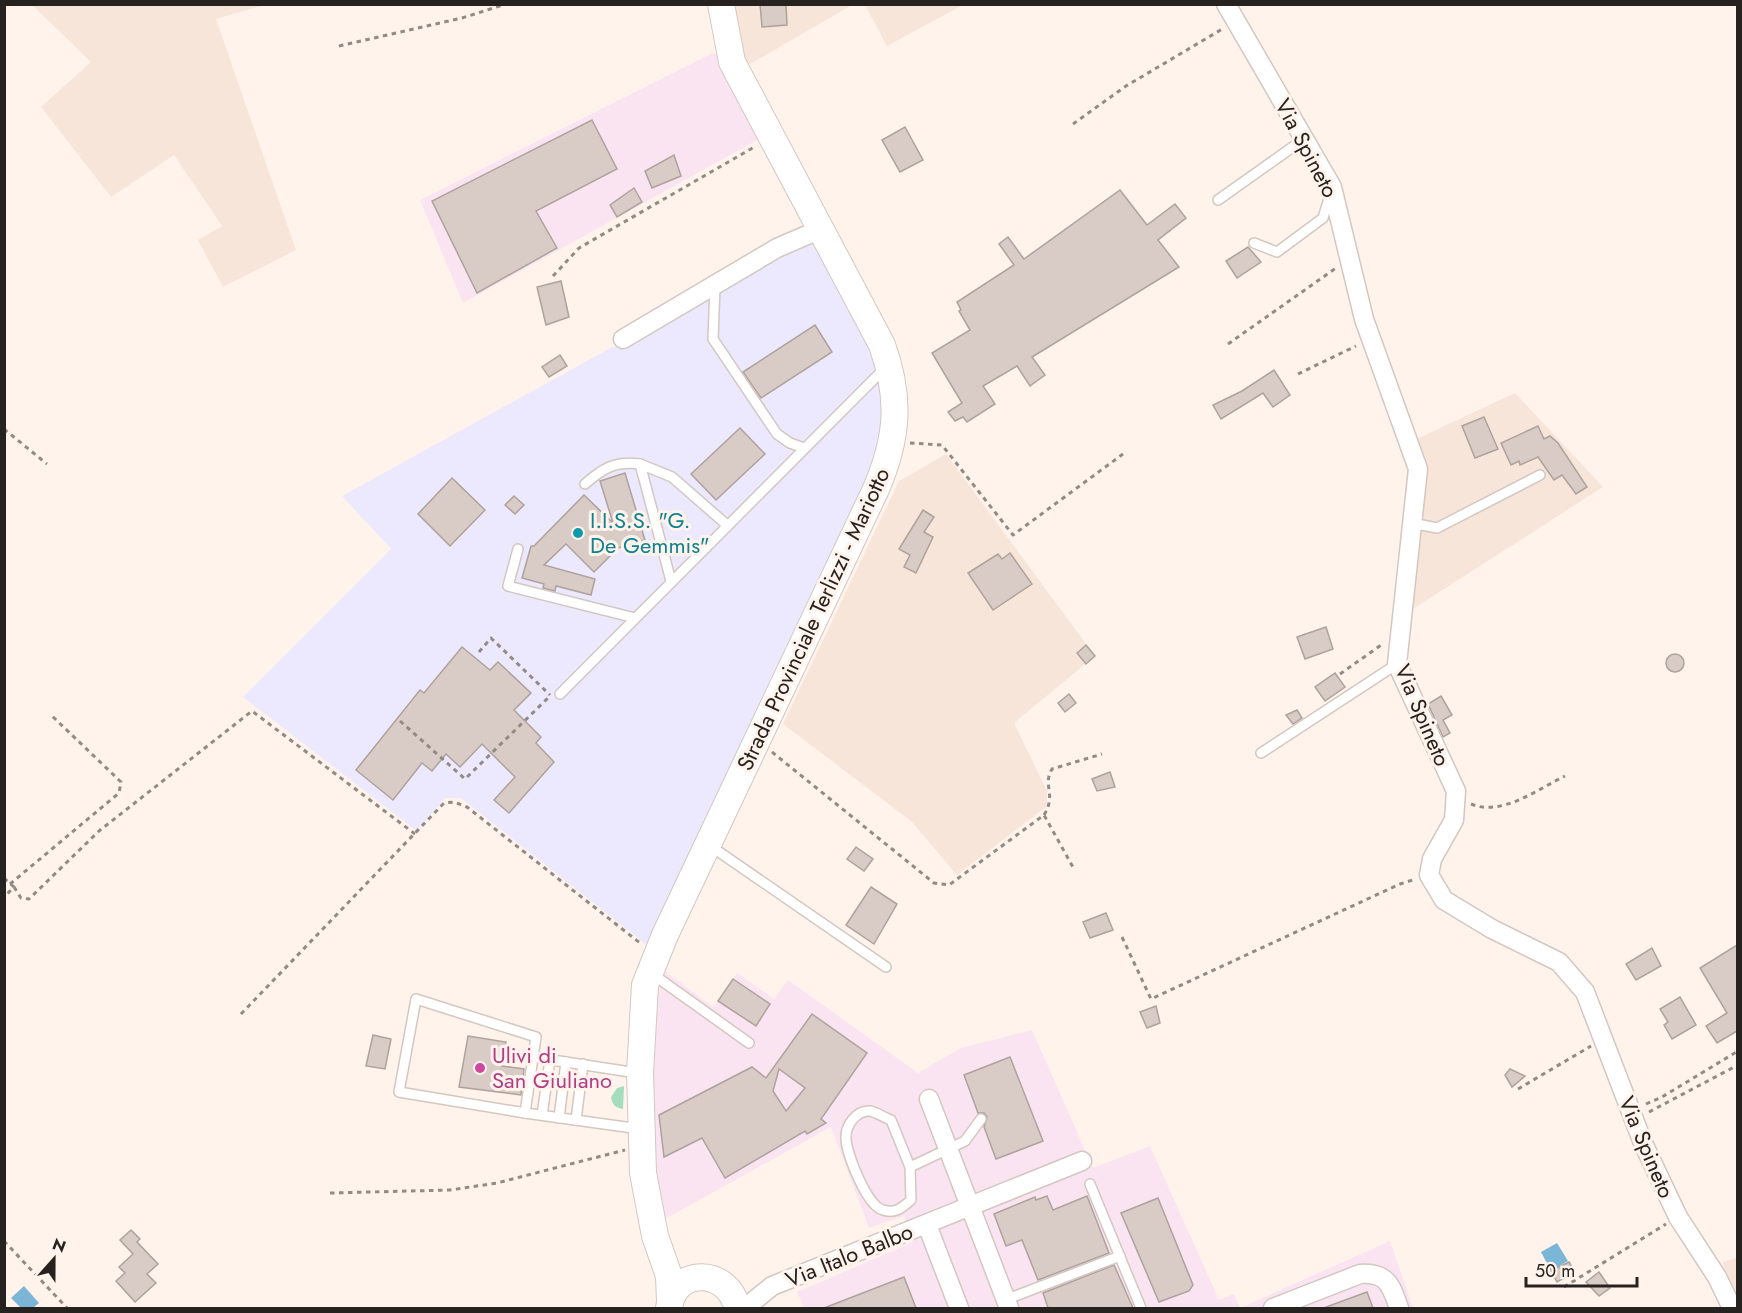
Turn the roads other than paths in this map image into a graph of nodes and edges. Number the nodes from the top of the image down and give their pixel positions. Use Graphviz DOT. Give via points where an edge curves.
graph roads {
  1 [pos="721,4"];
  2 [pos="1226,4"];
  3 [pos="1304,139"];
  4 [pos="1332,187"];
  5 [pos="1218,200"];
  6 [pos="821,229"];
  7 [pos="1254,243"];
  8 [pos="715,286"];
  9 [pos="623,339"];
  10 [pos="889,365"];
  11 [pos="804,448"];
  12 [pos="640,464"];
  13 [pos="1540,475"];
  14 [pos="585,484"];
  15 [pos="1412,523"];
  16 [pos="727,525"];
  17 [pos="518,549"];
  18 [pos="671,581"];
  19 [pos="634,618"];
  20 [pos="1397,664"];
  21 [pos="560,694"];
  22 [pos="1261,753"];
  23 [pos="707,844"];
  24 [pos="653,964"];
  25 [pos="886,968"];
  26 [pos="749,1043"];
  27 [pos="533,1057"];
  28 [pos="550,1060"];
  29 [pos="566,1062"];
  30 [pos="583,1064"];
  31 [pos="639,1073"];
  32 [pos="929,1100"];
  33 [pos="525,1113"];
  34 [pos="542,1115"];
  35 [pos="559,1118"];
  36 [pos="981,1119"];
  37 [pos="576,1120"];
  38 [pos="641,1137"];
  39 [pos="948,1149"];
  40 [pos="1082,1161"];
  41 [pos="910,1167"];
  42 [pos="1090,1184"];
  43 [pos="970,1207"];
  44 [pos="927,1225"];
  45 [pos="662,1250"];
  46 [pos="1120,1256"];
  47 [pos="700,1277"];
  48 [pos="772,1286"];
  49 [pos="731,1297"];
  50 [pos="1007,1304"];
  51 [pos="669,1305"];
  52 [pos="745,1308"];
  53 [pos="959,1308"];
  54 [pos="1142,1308"];
  55 [pos="1274,1308"];
  56 [pos="1399,1308"];
  57 [pos="1732,1308"];
  1 -- 6 [label="main road, Strada Provinciale Terlizzi - Mariotto" via="732,62"];
  2 -- 3 [label="street, Via Spineto"];
  3 -- 4 [label="street, Via Spineto"];
  3 -- 5 [label="lane"];
  4 -- 7 [label="lane" via="1323,218 1277,252"];
  4 -- 15 [label="street, Via Spineto" via="1371,338 1418,469"];
  6 -- 8 [label="street" via="777,248"];
  6 -- 10 [label="main road, Strada Provinciale Terlizzi - Mariotto"];
  8 -- 9 [label="street"];
  8 -- 11 [label="lane" via="714,339 777,434"];
  10 -- 11 [label="lane"];
  10 -- 23 [label="main road, Strada Provinciale Terlizzi - Mariotto" via="895,406 893,443 876,489"];
  11 -- 16 [label="lane"];
  12 -- 14 [label="lane" via="621,462 601,469"];
  12 -- 16 [label="lane" via="672,477"];
  12 -- 18 [label="lane"];
  13 -- 15 [label="lane" via="1437,528"];
  15 -- 20 [label="street, Via Spineto"];
  16 -- 18 [label="lane"];
  17 -- 19 [label="lane" via="508,586"];
  18 -- 19 [label="lane"];
  19 -- 21 [label="lane"];
  20 -- 22 [label="lane"];
  20 -- 57 [label="street, Via Spineto" via="1456,791 1454,820 1432,859 1429,875 1444,900 1559,962 1585,993 1632,1115 1678,1217"];
  23 -- 24 [label="main road, Strada Provinciale Terlizzi - Mariotto"];
  23 -- 25 [label="lane"];
  24 -- 26 [label="lane"];
  24 -- 31 [label="main road, Strada Provinciale Terlizzi - Mariotto" via="643,999"];
  27 -- 28 [label="lane"];
  27 -- 33 [label="lane"];
  27 -- 33 [label="lane" via="536,1037 416,999 399,1092"];
  28 -- 29 [label="lane"];
  28 -- 34 [label="lane"];
  29 -- 30 [label="lane"];
  29 -- 35 [label="lane"];
  30 -- 31 [label="lane"];
  30 -- 37 [label="lane"];
  31 -- 38 [label="main road, Strada Provinciale Terlizzi - Mariotto"];
  32 -- 39 [label="street"];
  33 -- 34 [label="lane"];
  34 -- 35 [label="lane"];
  35 -- 37 [label="lane"];
  36 -- 39 [label="lane" via="965,1141"];
  37 -- 38 [label="lane"];
  38 -- 45 [label="main road, Strada Provinciale Terlizzi - Mariotto" via="648,1204"];
  39 -- 41 [label="lane"];
  39 -- 43 [label="street"];
  40 -- 43 [label="street, Via Italo Balbo"];
  41 -- 41 [label="lane" via="911,1200 899,1211 884,1211 872,1205 846,1140 847,1126 858,1114 870,1111 891,1120"];
  42 -- 46 [label="lane"];
  43 -- 44 [label="street, Via Italo Balbo"];
  43 -- 50 [label="street"];
  44 -- 48 [label="street, Via Italo Balbo"];
  44 -- 53 [label="street, Via Italo Balbo"];
  45 -- 47 [label="main road"];
  45 -- 51 [label="main road, Strada Provinciale Terlizzi - Mariotto" via="669,1276"];
  46 -- 50 [label="lane"];
  46 -- 54 [label="lane"];
  47 -- 49 [label="main road" via="711,1278"];
  47 -- 51 [label="main road, Strada Provinciale Terlizzi - Mariotto" via="681,1284"];
  48 -- 49 [label="street"];
  48 -- 52 [label="street"];
  55 -- 56 [label="street" via="1360,1274 1374,1273 1392,1288"];
}
